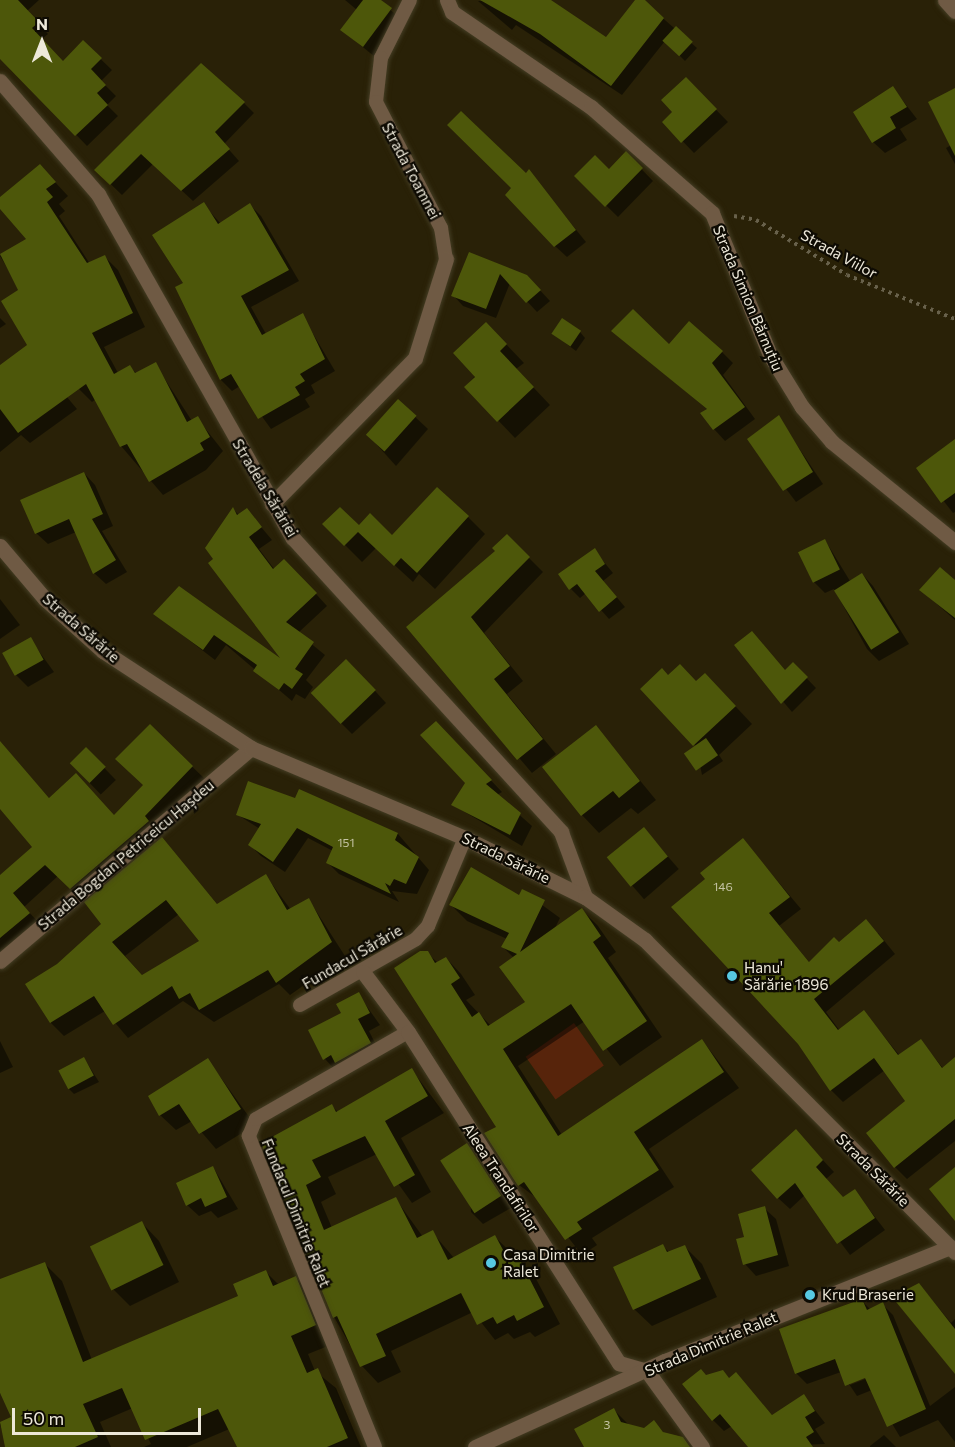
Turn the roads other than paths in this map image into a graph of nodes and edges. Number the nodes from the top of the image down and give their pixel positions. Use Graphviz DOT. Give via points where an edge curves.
graph roads {
  1 [pos="410,0"];
  2 [pos="447,0"];
  3 [pos="945,0"];
  4 [pos="955,11"];
  5 [pos="0,81"];
  6 [pos="446,259"];
  7 [pos="272,504"];
  8 [pos="955,542"];
  9 [pos="0,546"];
  10 [pos="251,748"];
  11 [pos="465,838"];
  12 [pos="585,897"];
  13 [pos="0,961"];
  14 [pos="363,972"];
  15 [pos="300,1005"];
  16 [pos="408,1032"];
  17 [pos="953,1249"];
  18 [pos="647,1371"];
  19 [pos="375,1447"];
  20 [pos="475,1447"];
  21 [pos="702,1447"];
  1 -- 6 [label="lane, Strada Toamnei" via="381,58 374,85 376,102 441,228"];
  2 -- 8 [label="street, Strada Simion Bărnuțiu" via="452,12 591,107 712,213 770,355 802,407 832,442"];
  3 -- 4 [label="street"];
  5 -- 7 [label="street, Stradela Sărăriei" via="98,194"];
  6 -- 7 [label="street, Strada Toamnei" via="415,358"];
  7 -- 12 [label="street, Stradela Sărăriei" via="293,538 561,832"];
  9 -- 10 [label="street, Strada Sărărie" via="45,599 103,651"];
  10 -- 11 [label="street, Strada Sărărie"];
  10 -- 13 [label="street, Strada Bogdan Petriceicu Hașdeu"];
  11 -- 12 [label="street, Strada Sărărie"];
  11 -- 14 [label="lane, Fundacul Sărărie" via="428,926 400,952"];
  12 -- 17 [label="street, Strada Sărărie" via="645,940"];
  14 -- 15 [label="lane, Fundacul Sărărie"];
  14 -- 16 [label="street, Aleea Trandafirilor"];
  16 -- 18 [label="street, Aleea Trandafirilor" via="619,1363"];
  16 -- 19 [label="lane, Fundacul Dimitrie Ralet" via="256,1119 249,1136 252,1156"];
  17 -- 18 [label="street, Strada Dimitrie Ralet"];
  18 -- 20 [label="street, Strada Dimitrie Ralet"];
  18 -- 21 [label="street"];
}
